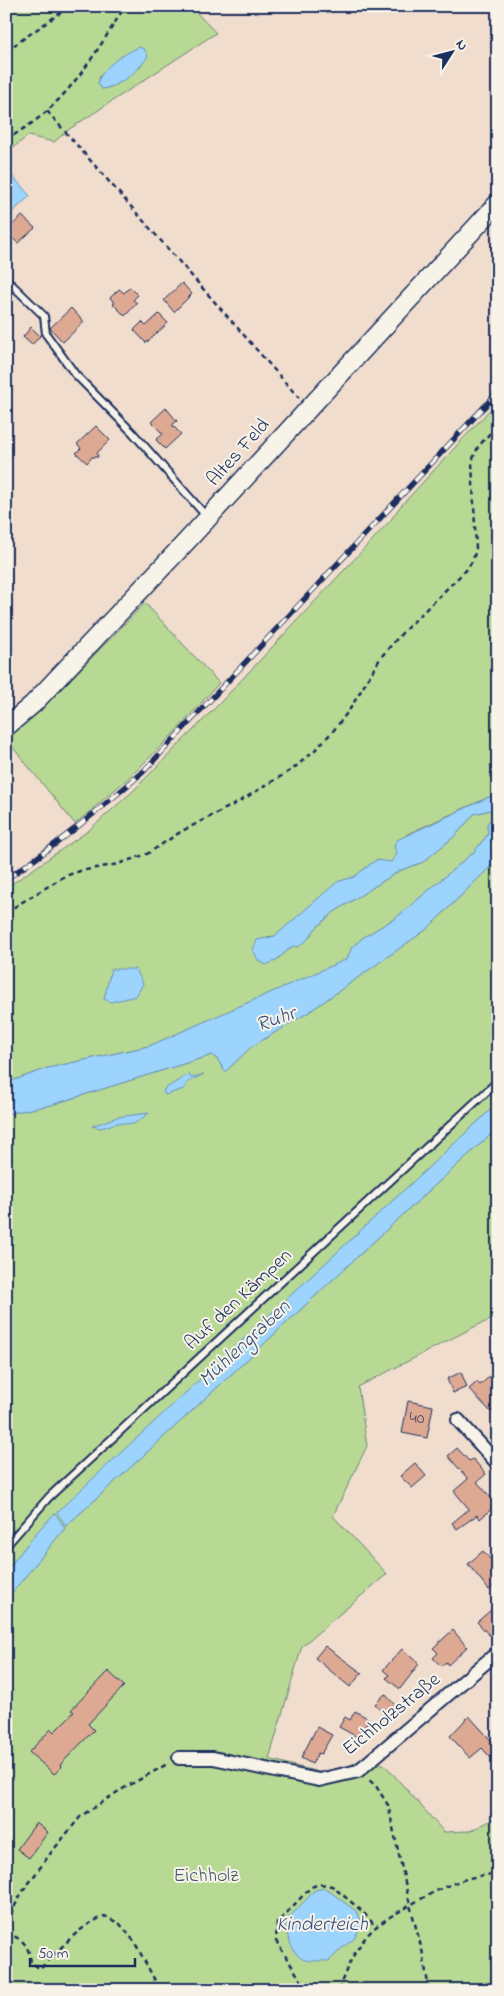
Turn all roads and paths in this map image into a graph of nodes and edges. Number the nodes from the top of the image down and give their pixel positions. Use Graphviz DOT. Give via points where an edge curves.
graph roads {
  1 [pos="70,6"];
  2 [pos="125,6"];
  3 [pos="6,51"];
  4 [pos="47,111"];
  5 [pos="6,140"];
  6 [pos="498,203"];
  7 [pos="6,279"];
  8 [pos="308,408"];
  9 [pos="498,424"];
  10 [pos="208,518"];
  11 [pos="7,725"];
  12 [pos="6,912"];
  13 [pos="498,1081"];
  14 [pos="458,1420"];
  15 [pos="498,1464"];
  16 [pos="6,1546"];
  17 [pos="498,1652"];
  18 [pos="179,1758"];
  19 [pos="358,1771"];
  20 [pos="498,1874"];
  21 [pos="410,1905"];
  22 [pos="6,1923"];
  23 [pos="376,1927"];
  24 [pos="6,1933"];
  25 [pos="160,1990"];
  26 [pos="307,1990"];
  27 [pos="339,1990"];
  28 [pos="428,1990"];
  1 -- 3 [label="path"];
  2 -- 4 [label="path" via="70,86"];
  4 -- 5 [label="path"];
  4 -- 8 [label="path"];
  6 -- 8 [label="main road, Altes Feld"];
  7 -- 10 [label="lane" via="44,316 46,334 75,374 133,433"];
  8 -- 10 [label="main road, Altes Feld"];
  9 -- 12 [label="path" via="478,447 472,461 476,549 473,560 381,658 350,709 315,750 265,787 182,831 147,854 65,876"];
  10 -- 11 [label="main road, Altes Feld" via="33,704"];
  13 -- 16 [label="lane, Auf den Kämpen" via="49,1498"];
  14 -- 15 [label="street"];
  17 -- 19 [label="street, Eichholzstraße"];
  18 -- 19 [label="street, Eichholzstraße" via="213,1758 319,1780"];
  18 -- 22 [label="path" via="81,1816 50,1854"];
  19 -- 21 [label="path" via="376,1786 388,1805"];
  20 -- 21 [label="path" via="466,1878 446,1885"];
  21 -- 23 [label="path"];
  21 -- 28 [label="path" via="423,1954"];
  23 -- 26 [label="path" via="332,1886 320,1884 311,1887 277,1923 276,1940"];
  23 -- 27 [label="path" via="344,1972"];
  24 -- 25 [label="path" via="29,1948 31,1962 40,1969 91,1921 105,1916 120,1924 134,1940"];
}
